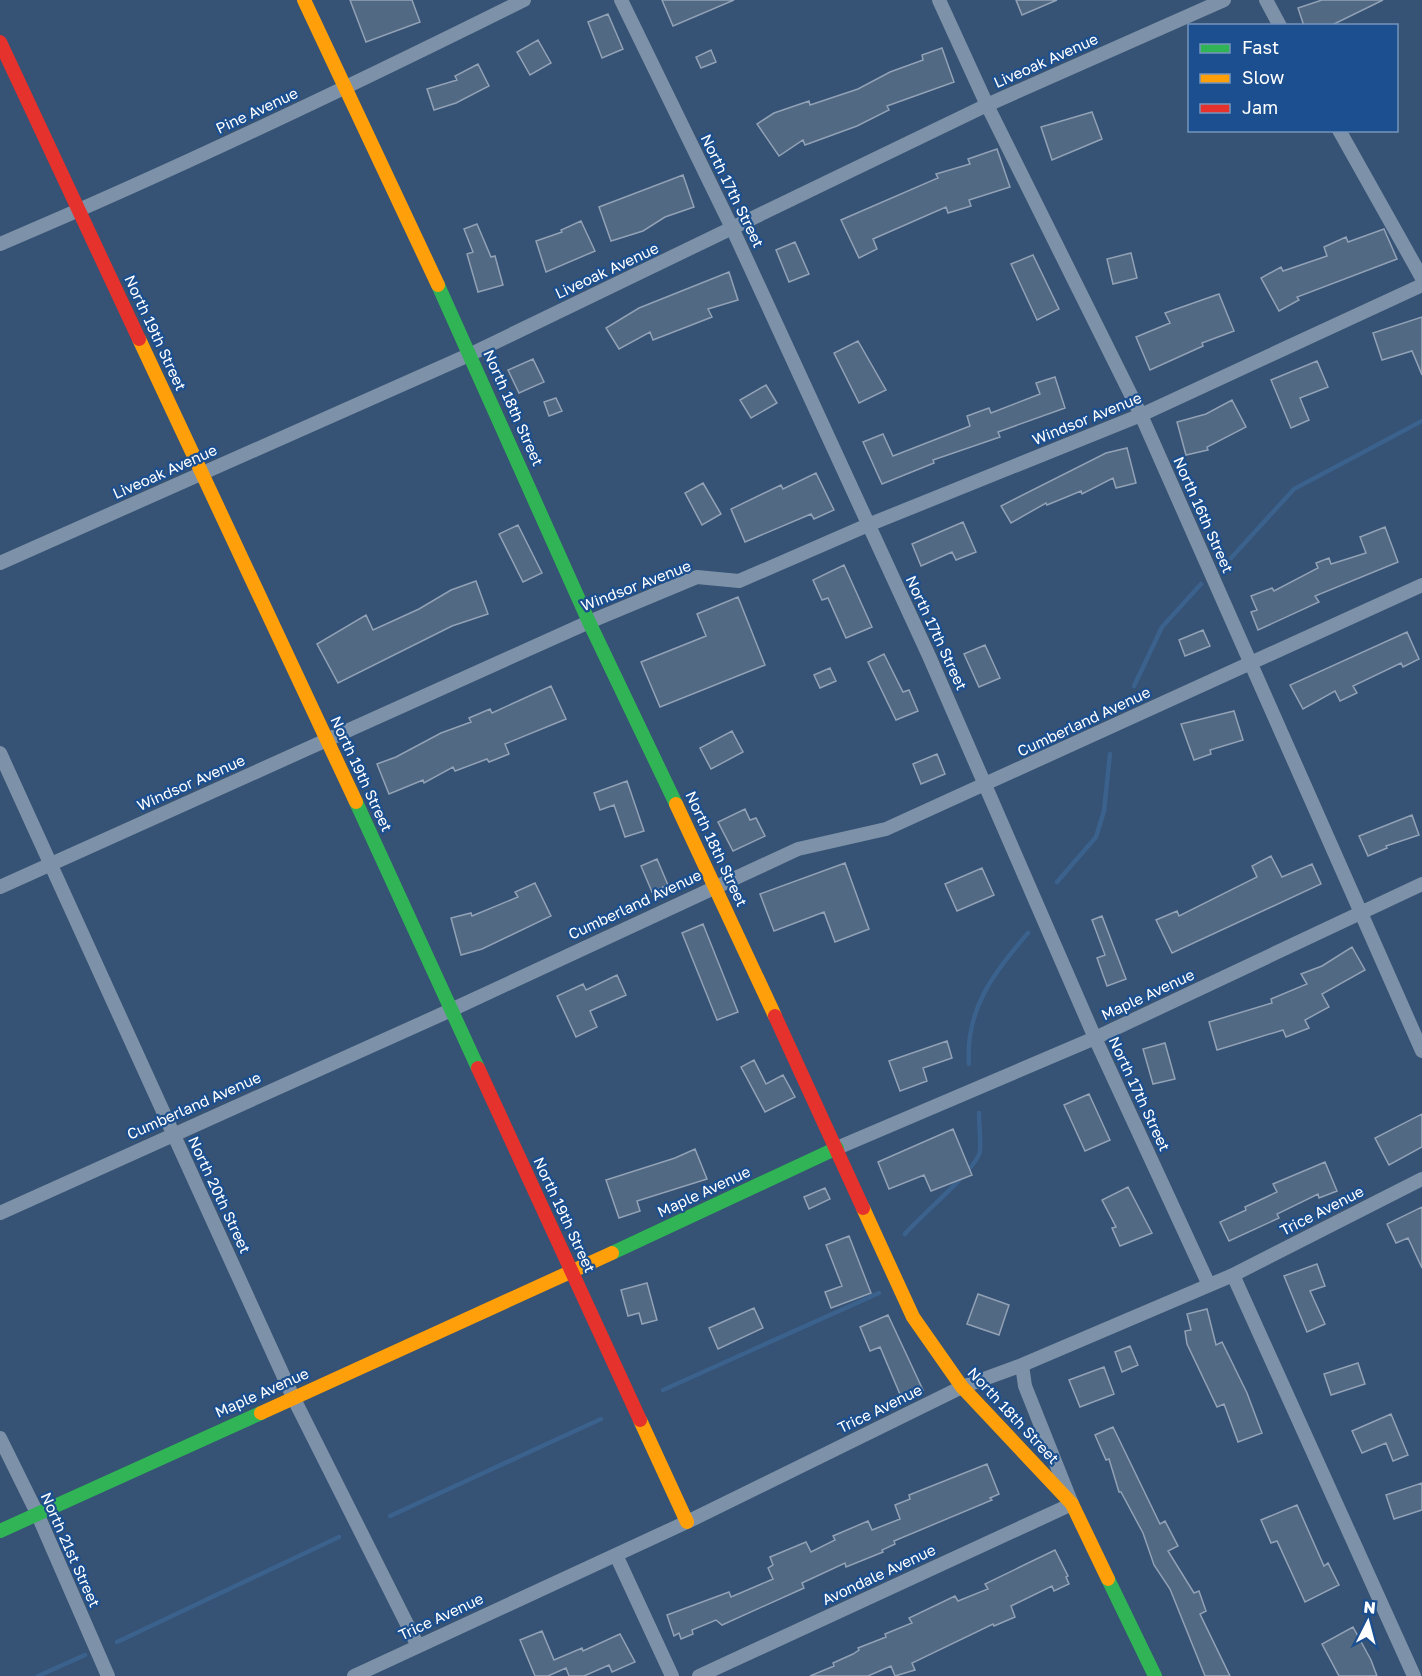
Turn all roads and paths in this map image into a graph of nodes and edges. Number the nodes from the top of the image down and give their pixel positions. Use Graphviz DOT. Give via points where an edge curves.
graph roads {
  1 [pos="304,0"];
  2 [pos="524,0"];
  3 [pos="621,0"];
  4 [pos="939,0"];
  5 [pos="1224,0"];
  6 [pos="1266,0"];
  7 [pos="1279,24"];
  8 [pos="0,42"];
  9 [pos="346,89"];
  10 [pos="987,105"];
  11 [pos="1340,132"];
  12 [pos="80,210"];
  13 [pos="733,230"];
  14 [pos="0,244"];
  15 [pos="1422,278"];
  16 [pos="1422,285"];
  17 [pos="471,354"];
  18 [pos="1141,415"];
  19 [pos="203,474"];
  20 [pos="868,525"];
  21 [pos="0,562"];
  22 [pos="1422,585"];
  23 [pos="590,622"];
  24 [pos="1252,663"];
  25 [pos="328,741"];
  26 [pos="0,753"];
  27 [pos="987,785"];
  28 [pos="49,864"];
  29 [pos="1422,884"];
  30 [pos="716,885"];
  31 [pos="0,887"];
  32 [pos="1361,914"];
  33 [pos="451,1010"];
  34 [pos="1095,1038"];
  35 [pos="1422,1051"];
  36 [pos="173,1133"];
  37 [pos="837,1148"];
  38 [pos="1422,1179"];
  39 [pos="0,1213"];
  40 [pos="572,1272"];
  41 [pos="1233,1275"];
  42 [pos="1209,1285"];
  43 [pos="1022,1365"];
  44 [pos="962,1387"];
  45 [pos="293,1397"];
  46 [pos="0,1438"];
  47 [pos="1072,1504"];
  48 [pos="38,1514"];
  49 [pos="687,1522"];
  50 [pos="0,1531"];
  51 [pos="616,1555"];
  52 [pos="418,1646"];
  53 [pos="108,1676"];
  54 [pos="354,1676"];
  55 [pos="672,1676"];
  56 [pos="699,1676"];
  57 [pos="1155,1676"];
  58 [pos="1414,1676"];
  1 -- 9 [label="street, North 18th Street"];
  2 -- 9 [label="street, Pine Avenue"];
  3 -- 13 [label="street, North 17th Street"];
  4 -- 10 [label="street, North 16th Street"];
  5 -- 10 [label="street, Liveoak Avenue"];
  6 -- 7 [label="street"];
  8 -- 12 [label="street, North 19th Street"];
  9 -- 12 [label="street, Pine Avenue"];
  9 -- 17 [label="street, North 18th Street"];
  10 -- 13 [label="street, Liveoak Avenue"];
  10 -- 18 [label="street, North 16th Street"];
  11 -- 15 [label="street"];
  12 -- 14 [label="street, Pine Avenue"];
  12 -- 19 [label="street, North 19th Street"];
  13 -- 17 [label="street, Liveoak Avenue"];
  13 -- 20 [label="street, North 17th Street"];
  16 -- 18 [label="street, Windsor Avenue"];
  17 -- 19 [label="street, Liveoak Avenue"];
  17 -- 23 [label="street, North 18th Street"];
  18 -- 20 [label="street, Windsor Avenue"];
  18 -- 24 [label="street, North 16th Street"];
  19 -- 21 [label="street, Liveoak Avenue"];
  19 -- 25 [label="street, North 19th Street"];
  20 -- 23 [label="street, Windsor Avenue" via="740,581 697,578"];
  20 -- 27 [label="street, North 17th Street"];
  22 -- 24 [label="street, Cumberland Avenue"];
  23 -- 25 [label="street, Windsor Avenue"];
  23 -- 30 [label="street, North 18th Street"];
  24 -- 27 [label="street, Cumberland Avenue"];
  24 -- 32 [label="street, North 16th Street"];
  25 -- 28 [label="street, Windsor Avenue"];
  25 -- 33 [label="street, North 19th Street"];
  26 -- 28 [label="street, North 20th Street"];
  27 -- 30 [label="street, Cumberland Avenue" via="886,829 798,849"];
  27 -- 34 [label="street, North 17th Street"];
  28 -- 31 [label="street, Windsor Avenue"];
  28 -- 36 [label="street, North 20th Street"];
  29 -- 32 [label="street, Maple Avenue"];
  30 -- 33 [label="street, Cumberland Avenue"];
  30 -- 37 [label="street, North 18th Street"];
  32 -- 34 [label="street, Maple Avenue"];
  32 -- 35 [label="street, North 16th Street"];
  33 -- 36 [label="street, Cumberland Avenue"];
  33 -- 40 [label="street, North 19th Street"];
  34 -- 37 [label="street, Maple Avenue"];
  34 -- 42 [label="street, North 17th Street"];
  36 -- 39 [label="street, Cumberland Avenue"];
  36 -- 45 [label="street, North 20th Street"];
  37 -- 40 [label="street, Maple Avenue"];
  37 -- 44 [label="street, North 18th Street" via="913,1317"];
  38 -- 41 [label="street, Trice Avenue"];
  40 -- 45 [label="street, Maple Avenue"];
  40 -- 49 [label="street, North 19th Street"];
  41 -- 42 [label="street, Trice Avenue"];
  41 -- 58 [label="street"];
  42 -- 43 [label="street, Trice Avenue"];
  43 -- 44 [label="street, Trice Avenue"];
  43 -- 47 [label="street" via="1025,1386"];
  44 -- 47 [label="street, North 18th Street"];
  44 -- 49 [label="street, Trice Avenue"];
  45 -- 48 [label="street, Maple Avenue"];
  45 -- 52 [label="street, North 20th Street"];
  46 -- 48 [label="street, North 21st Street"];
  47 -- 56 [label="street, Avondale Avenue"];
  47 -- 57 [label="street, North 18th Street"];
  48 -- 50 [label="street, Maple Avenue"];
  48 -- 53 [label="street, North 21st Street"];
  49 -- 51 [label="street, Trice Avenue"];
  51 -- 52 [label="street, Trice Avenue"];
  51 -- 55 [label="street"];
  52 -- 54 [label="street, Trice Avenue"];
}
